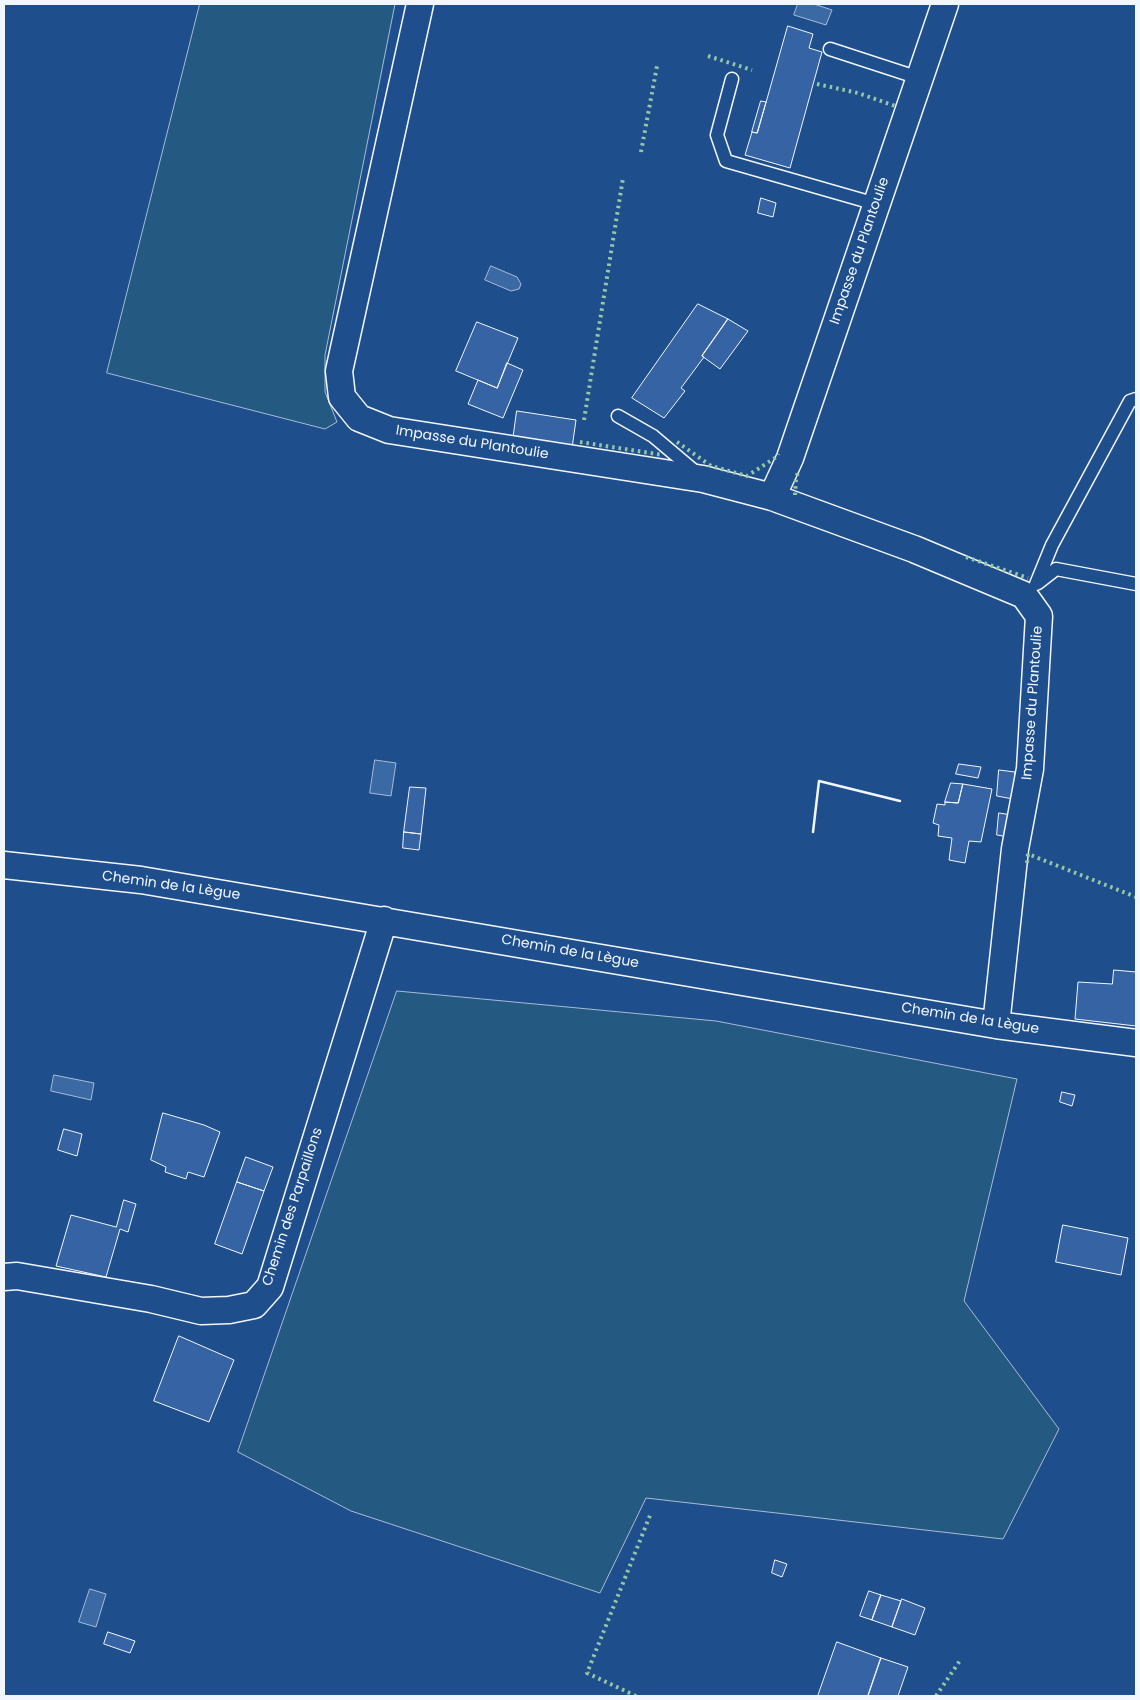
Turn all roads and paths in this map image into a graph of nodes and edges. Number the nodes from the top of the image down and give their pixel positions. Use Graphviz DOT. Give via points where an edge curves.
graph roads {
  1 [pos="420,4"];
  2 [pos="946,4"];
  3 [pos="830,50"];
  4 [pos="919,78"];
  5 [pos="732,79"];
  6 [pos="876,204"];
  7 [pos="1136,399"];
  8 [pos="618,416"];
  9 [pos="703,479"];
  10 [pos="772,497"];
  11 [pos="1136,584"];
  12 [pos="1030,590"];
  13 [pos="4,865"];
  14 [pos="384,920"];
  15 [pos="996,1025"];
  16 [pos="1136,1043"];
  17 [pos="4,1277"];
  1 -- 9 [label="street, Impasse du Plantoulie" via="339,371 342,397 359,418 390,430"];
  2 -- 4 [label="street, Impasse du Plantoulie"];
  3 -- 4 [label="lane"];
  4 -- 6 [label="street, Impasse du Plantoulie"];
  5 -- 6 [label="lane" via="717,135 726,161"];
  6 -- 10 [label="street, Impasse du Plantoulie" via="790,458"];
  7 -- 12 [label="lane" via="1130,401"];
  8 -- 9 [label="lane" via="653,436"];
  9 -- 10 [label="street, Impasse du Plantoulie"];
  10 -- 12 [label="street, Impasse du Plantoulie"];
  11 -- 12 [label="lane" via="1056,569"];
  12 -- 15 [label="street, Impasse du Plantoulie" via="1040,616 1030,769 1015,849"];
  13 -- 14 [label="street, Chemin de la Lègue" via="141,880"];
  14 -- 15 [label="street, Chemin de la Lègue"];
  14 -- 17 [label="street, Chemin des Parpaillons" via="270,1287 254,1305 201,1311 151,1299 17,1276"];
  15 -- 16 [label="street, Chemin de la Lègue"];
}
